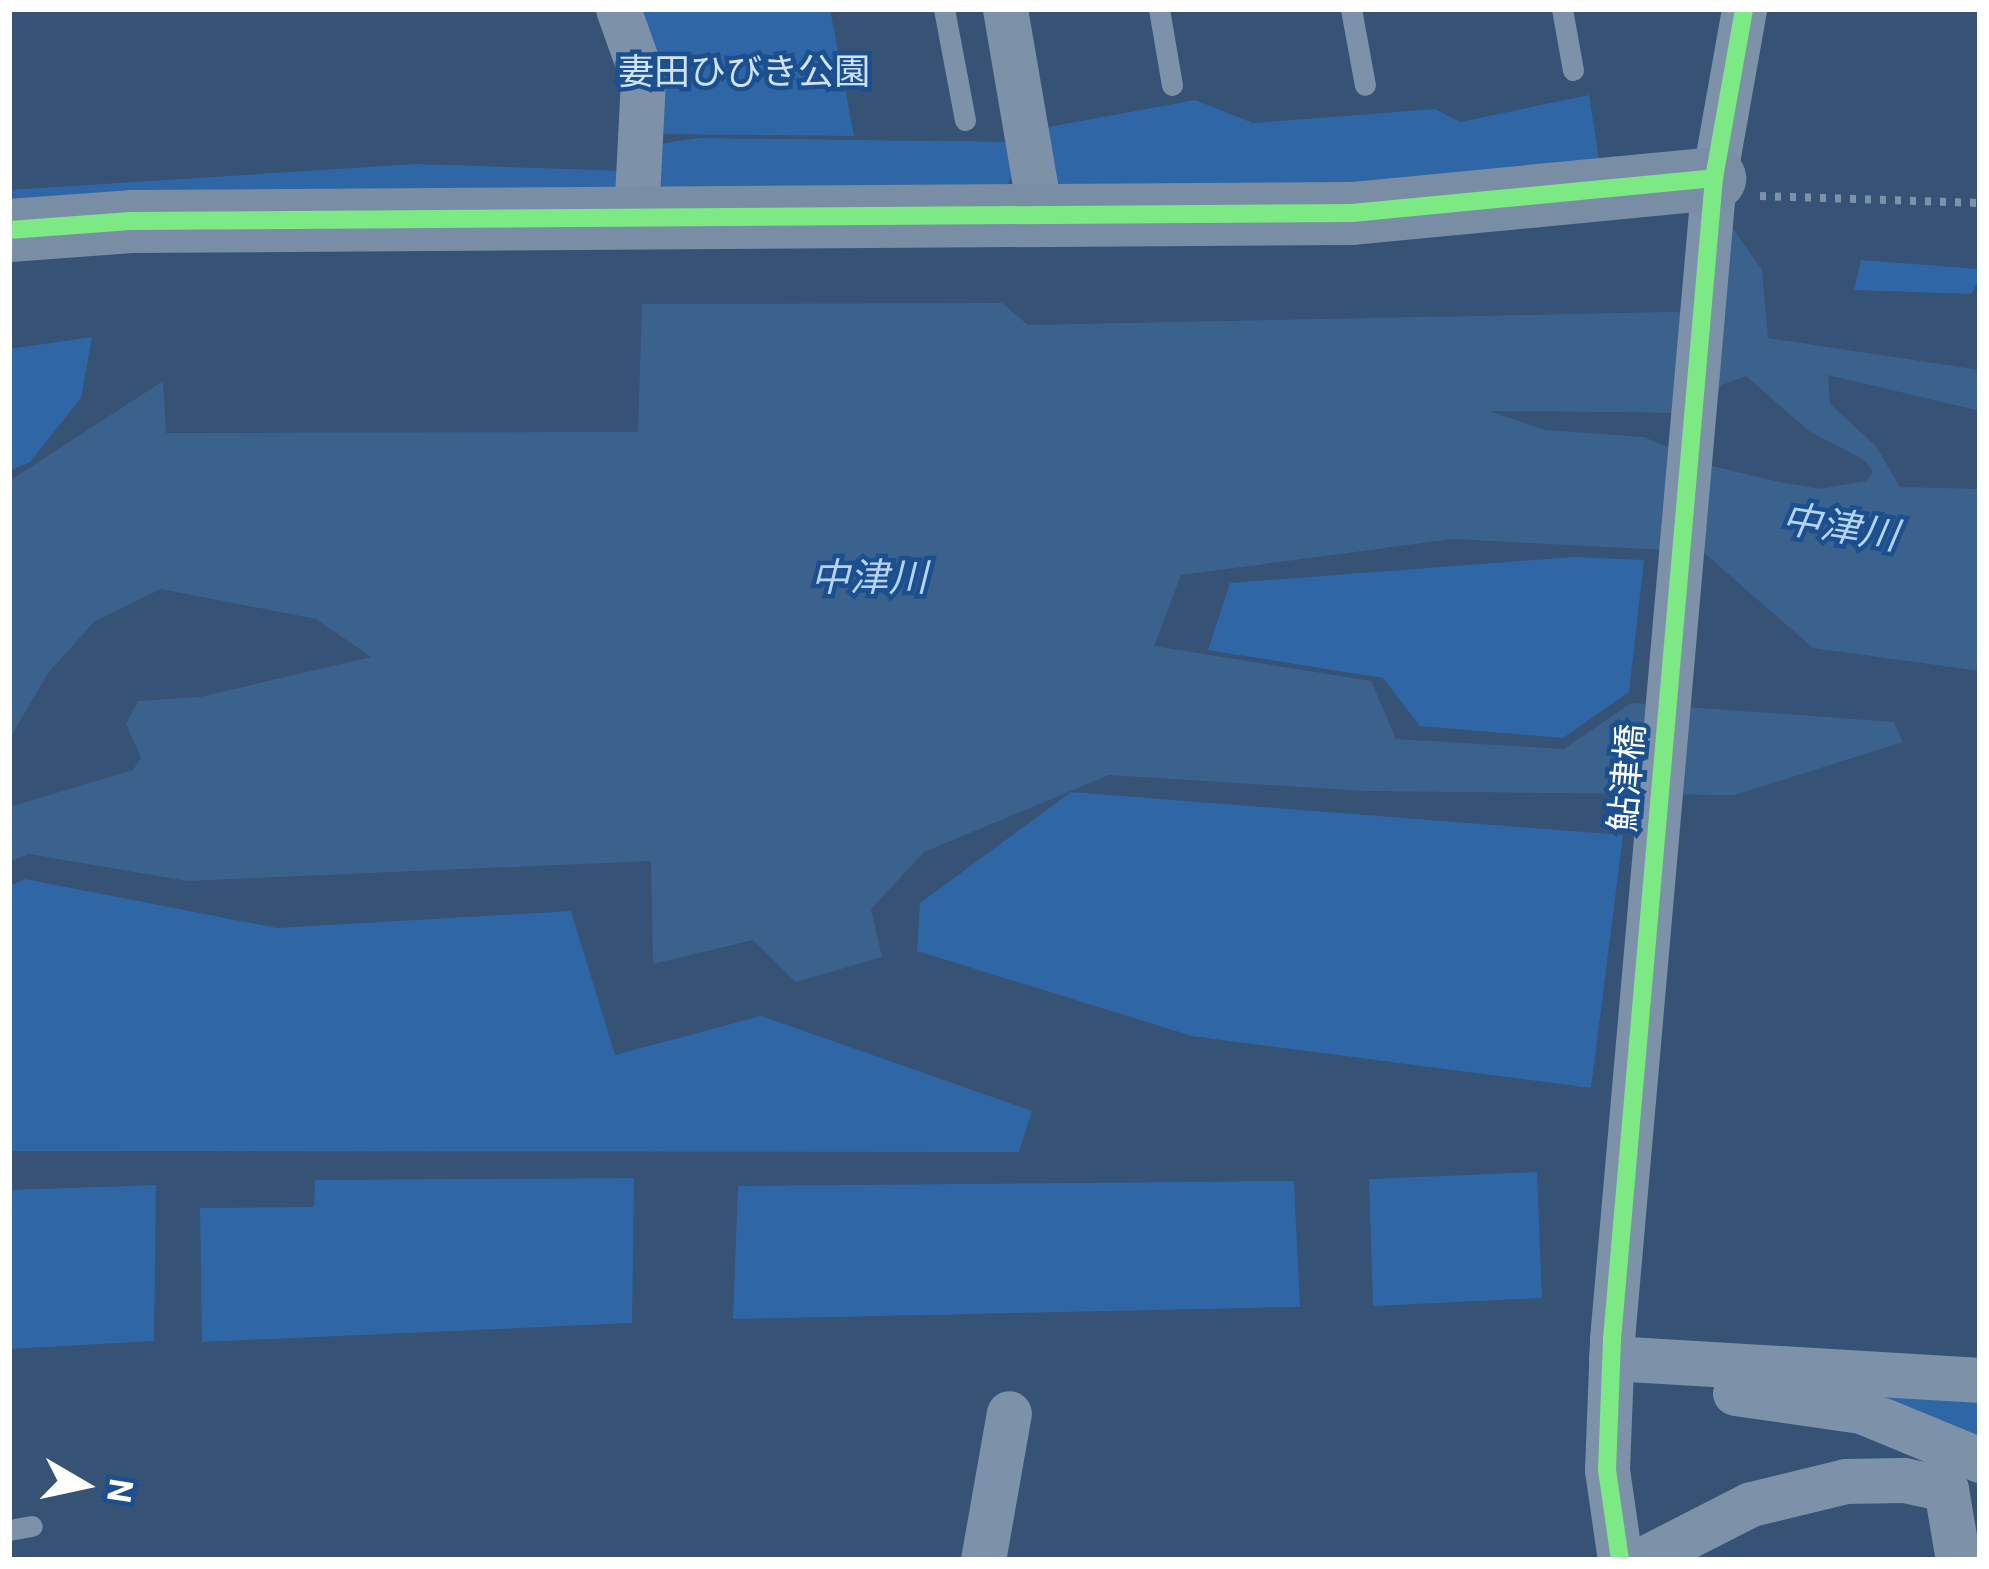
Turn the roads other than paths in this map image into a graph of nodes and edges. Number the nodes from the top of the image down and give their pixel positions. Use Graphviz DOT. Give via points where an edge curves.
graph roads {
  1 [pos="618,9"];
  2 [pos="944,9"];
  3 [pos="1005,9"];
  4 [pos="1159,9"];
  5 [pos="1352,9"];
  6 [pos="1562,9"];
  7 [pos="1744,9"];
  8 [pos="1573,70"];
  9 [pos="1172,85"];
  10 [pos="1365,85"];
  11 [pos="965,121"];
  12 [pos="1712,200"];
  13 [pos="1040,214"];
  14 [pos="635,218"];
  15 [pos="9,230"];
  16 [pos="1612,1348"];
  17 [pos="1658,1363"];
  18 [pos="1980,1380"];
  19 [pos="1009,1414"];
  20 [pos="1980,1460"];
  21 [pos="32,1526"];
  22 [pos="9,1530"];
  23 [pos="982,1560"];
  24 [pos="1620,1560"];
  25 [pos="1641,1560"];
  26 [pos="1958,1560"];
  1 -- 14 [label="street" via="643,80"];
  2 -- 11 [label="lane"];
  3 -- 13 [label="street"];
  4 -- 9 [label="lane"];
  5 -- 10 [label="lane"];
  6 -- 8 [label="lane"];
  7 -- 12 [label="street, 鮎津橋"];
  12 -- 13 [label="street"];
  12 -- 16 [label="street, 鮎津橋"];
  13 -- 14 [label="street"];
  14 -- 15 [label="street" via="131,221"];
  16 -- 17 [label="street"];
  16 -- 24 [label="street, 鮎津橋" via="1606,1470"];
  17 -- 18 [label="street"];
  17 -- 20 [label="street" via="1663,1382 1861,1412"];
  19 -- 23 [label="street"];
  21 -- 22 [label="lane"];
  25 -- 26 [label="street" via="1750,1504 1885,1480 1946,1489"];
}
